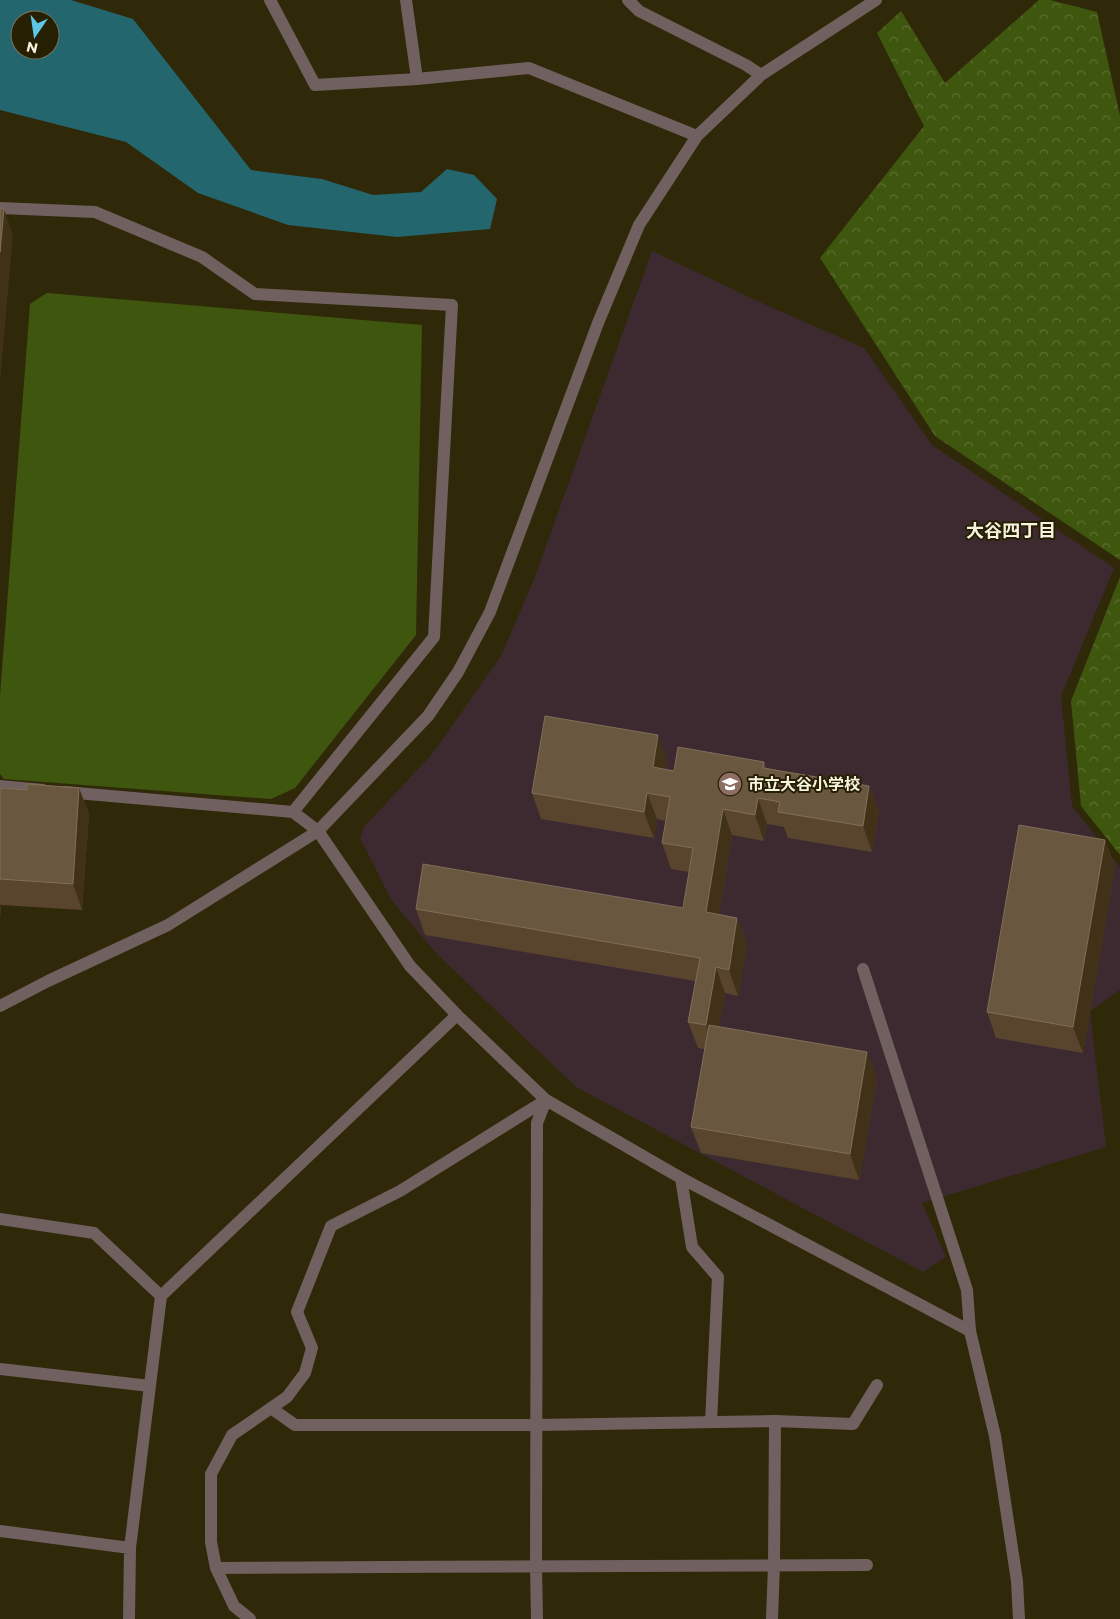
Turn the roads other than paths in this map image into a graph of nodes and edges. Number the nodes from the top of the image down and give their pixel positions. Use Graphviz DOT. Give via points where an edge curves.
graph roads {
  1 [pos="270,0"];
  2 [pos="406,0"];
  3 [pos="628,0"];
  4 [pos="874,0"];
  5 [pos="761,75"];
  6 [pos="417,79"];
  7 [pos="697,136"];
  8 [pos="0,208"];
  9 [pos="0,786"];
  10 [pos="293,812"];
  11 [pos="318,831"];
  12 [pos="863,969"];
  13 [pos="0,1006"];
  14 [pos="457,1015"];
  15 [pos="546,1100"];
  16 [pos="681,1178"];
  17 [pos="0,1220"];
  18 [pos="161,1296"];
  19 [pos="970,1331"];
  20 [pos="0,1369"];
  21 [pos="877,1385"];
  22 [pos="150,1386"];
  23 [pos="271,1408"];
  24 [pos="775,1421"];
  25 [pos="711,1422"];
  26 [pos="537,1425"];
  27 [pos="0,1531"];
  28 [pos="130,1548"];
  29 [pos="867,1564"];
  30 [pos="774,1565"];
  31 [pos="536,1566"];
  32 [pos="216,1568"];
  33 [pos="128,1619"];
  34 [pos="250,1619"];
  35 [pos="537,1619"];
  36 [pos="772,1619"];
  37 [pos="1019,1619"];
  1 -- 6 [label="street" via="315,85"];
  2 -- 6 [label="street"];
  3 -- 5 [label="street" via="638,11"];
  4 -- 5 [label="street"];
  5 -- 7 [label="street"];
  6 -- 7 [label="street" via="529,68"];
  7 -- 11 [label="street" via="639,225 598,323 490,612 458,672 428,716"];
  8 -- 10 [label="street" via="95,212 202,257 255,294 452,304 434,637"];
  9 -- 10 [label="street"];
  10 -- 11 [label="street"];
  11 -- 13 [label="street" via="168,925"];
  11 -- 14 [label="street" via="410,966"];
  12 -- 19 [label="street" via="967,1290"];
  14 -- 15 [label="street"];
  14 -- 18 [label="street"];
  15 -- 16 [label="street"];
  15 -- 23 [label="street" via="400,1191 331,1226 297,1312 312,1348 305,1373 287,1397"];
  15 -- 26 [label="street" via="536,1123"];
  16 -- 19 [label="street"];
  16 -- 25 [label="street" via="692,1246 718,1277"];
  17 -- 18 [label="street" via="94,1233"];
  18 -- 22 [label="street"];
  19 -- 37 [label="street" via="995,1436 1018,1581"];
  20 -- 22 [label="street"];
  21 -- 24 [label="street" via="853,1424"];
  22 -- 28 [label="street"];
  23 -- 26 [label="street" via="295,1425"];
  23 -- 32 [label="street" via="232,1435 211,1474 211,1542"];
  24 -- 25 [label="street"];
  24 -- 30 [label="street"];
  25 -- 26 [label="street"];
  26 -- 31 [label="street"];
  27 -- 28 [label="street"];
  28 -- 33 [label="street"];
  29 -- 30 [label="street"];
  30 -- 31 [label="street"];
  30 -- 36 [label="street"];
  31 -- 32 [label="street"];
  31 -- 35 [label="street"];
  32 -- 34 [label="street" via="234,1606"];
}
